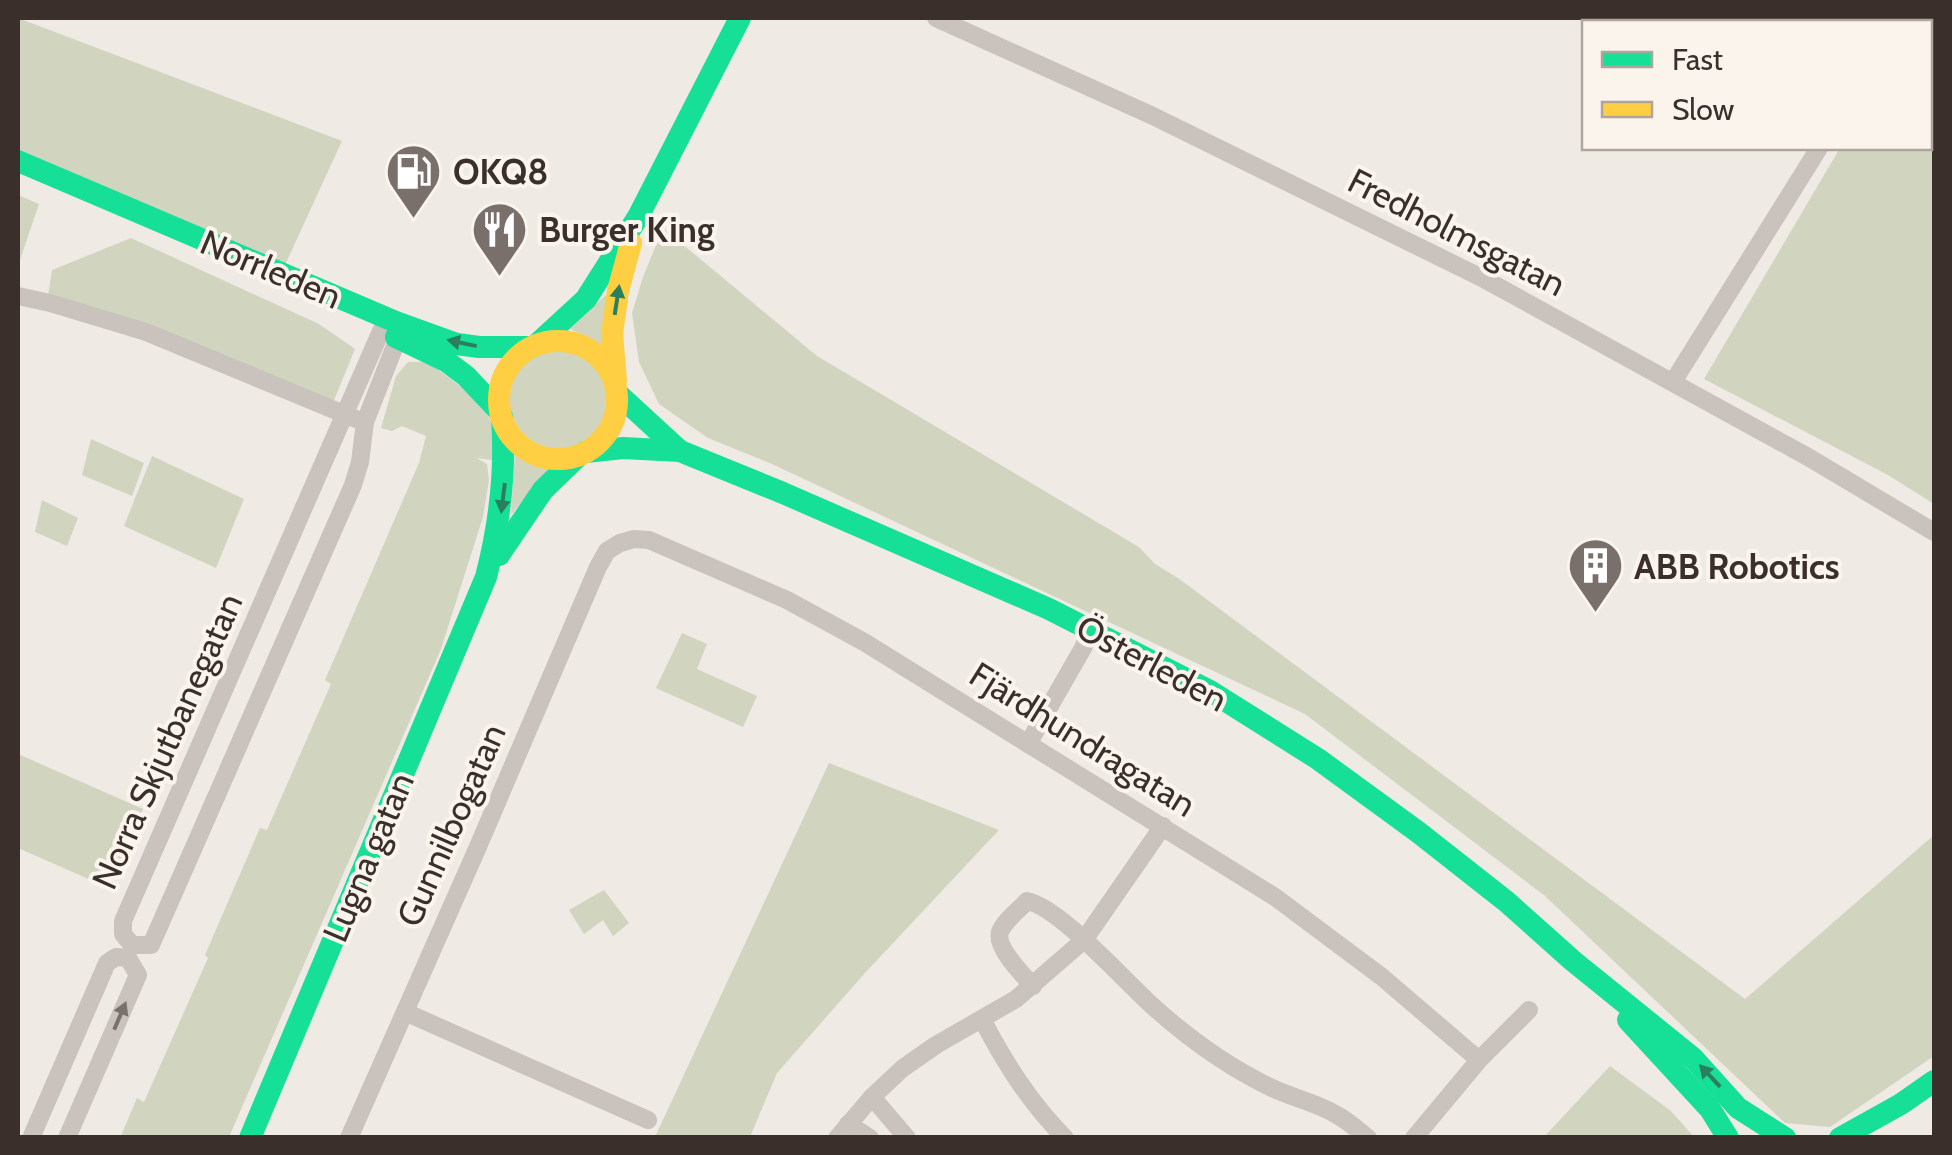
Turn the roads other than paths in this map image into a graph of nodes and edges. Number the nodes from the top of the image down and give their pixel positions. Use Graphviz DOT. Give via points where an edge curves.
graph roads {
  1 [pos="740,18"];
  2 [pos="936,18"];
  3 [pos="1818,150"];
  4 [pos="18,161"];
  5 [pos="18,176"];
  6 [pos="638,217"];
  7 [pos="18,296"];
  8 [pos="392,330"];
  9 [pos="534,346"];
  10 [pos="1673,382"];
  11 [pos="617,390"];
  12 [pos="346,415"];
  13 [pos="501,415"];
  14 [pos="366,422"];
  15 [pos="680,452"];
  16 [pos="582,454"];
  17 [pos="1934,532"];
  18 [pos="618,544"];
  19 [pos="486,576"];
  20 [pos="1091,630"];
  21 [pos="216,712"];
  22 [pos="246,728"];
  23 [pos="1028,744"];
  24 [pos="1163,826"];
  25 [pos="1084,940"];
  26 [pos="1573,962"];
  27 [pos="1033,986"];
  28 [pos="1528,1010"];
  29 [pos="405,1012"];
  30 [pos="982,1019"];
  31 [pos="65,1058"];
  32 [pos="1479,1060"];
  33 [pos="96,1072"];
  34 [pos="1934,1080"];
  35 [pos="872,1097"];
  36 [pos="1902,1104"];
  37 [pos="648,1120"];
  38 [pos="843,1131"];
  39 [pos="31,1138"];
  40 [pos="67,1138"];
  41 [pos="250,1138"];
  42 [pos="350,1138"];
  43 [pos="870,1138"];
  44 [pos="907,1138"];
  45 [pos="1065,1138"];
  46 [pos="1368,1138"];
  47 [pos="1414,1138"];
  48 [pos="1728,1138"];
  49 [pos="1784,1138"];
  50 [pos="1840,1138"];
  51 [pos="1868,1138"];
  1 -- 6 [label="main road"];
  2 -- 10 [label="street, Fredholmsgatan" via="1227,152"];
  3 -- 10 [label="street"];
  4 -- 8 [label="main road, Norrleden"];
  5 -- 8 [label="main road, Norrleden"];
  6 -- 9 [label="main road" via="586,298"];
  11 -- 6 [label="main road, one-way" via="612,334"];
  7 -- 12 [label="street" via="146,332"];
  9 -- 8 [label="main road, Norrleden, one-way" via="479,347"];
  8 -- 12 [label="street, Norra Skjutbanegatan"];
  8 -- 13 [label="main road, Norrleden" via="466,376"];
  8 -- 14 [label="street, Norra Skjutbanegatan"];
  9 -- 11 [label="main road" via="552,341 585,347 610,370"];
  9 -- 13 [label="main road" via="505,374"];
  10 -- 17 [label="street, Fredholmsgatan"];
  11 -- 15 [label="main road, Österleden"];
  11 -- 16 [label="main road" via="611,428"];
  12 -- 14 [label="street"];
  12 -- 21 [label="street, Norra Skjutbanegatan"];
  13 -- 16 [label="main road" via="508,432 532,453 562,459"];
  13 -- 19 [label="main road, Lugna gatan, one-way" via="505,480"];
  14 -- 22 [label="street, Norra Skjutbanegatan" via="353,485"];
  15 -- 16 [label="main road, Österleden" via="624,448"];
  15 -- 20 [label="main road, Österleden"];
  16 -- 19 [label="main road, Lugna gatan" via="534,498"];
  18 -- 23 [label="street, Fjärdhundragatan" via="649,540 787,600"];
  18 -- 29 [label="street, Gunnilbogatan" via="598,568"];
  19 -- 41 [label="main road, Lugna gatan"];
  20 -- 23 [label="street"];
  20 -- 26 [label="main road, Österleden" via="1210,691 1318,759 1492,890"];
  21 -- 22 [label="street"];
  21 -- 22 [label="street, Norra Skjutbanegatan" via="123,922 132,946 151,945"];
  23 -- 24 [label="street, Fjärdhundragatan"];
  24 -- 25 [label="street"];
  24 -- 32 [label="street, Fjärdhundragatan" via="1326,934"];
  25 -- 27 [label="street"];
  25 -- 27 [label="street" via="1027,901 999,939"];
  25 -- 46 [label="street" via="1152,1006 1224,1062 1335,1114"];
  26 -- 48 [label="main road, Österleden" via="1710,1109"];
  49 -- 26 [label="main road, Österleden, one-way" via="1738,1108 1693,1058"];
  27 -- 30 [label="street"];
  28 -- 32 [label="street"];
  29 -- 37 [label="street"];
  29 -- 42 [label="street, Gunnilbogatan"];
  30 -- 35 [label="street" via="914,1060"];
  30 -- 45 [label="street" via="1019,1083"];
  31 -- 33 [label="street"];
  33 -- 31 [label="street, one-way" via="138,974 128,958 107,963"];
  31 -- 39 [label="street"];
  32 -- 47 [label="street"];
  33 -- 40 [label="street"];
  34 -- 36 [label="main road"];
  35 -- 38 [label="street"];
  35 -- 44 [label="street"];
  36 -- 50 [label="main road"];
  36 -- 51 [label="main road"];
  38 -- 43 [label="street"];
}
